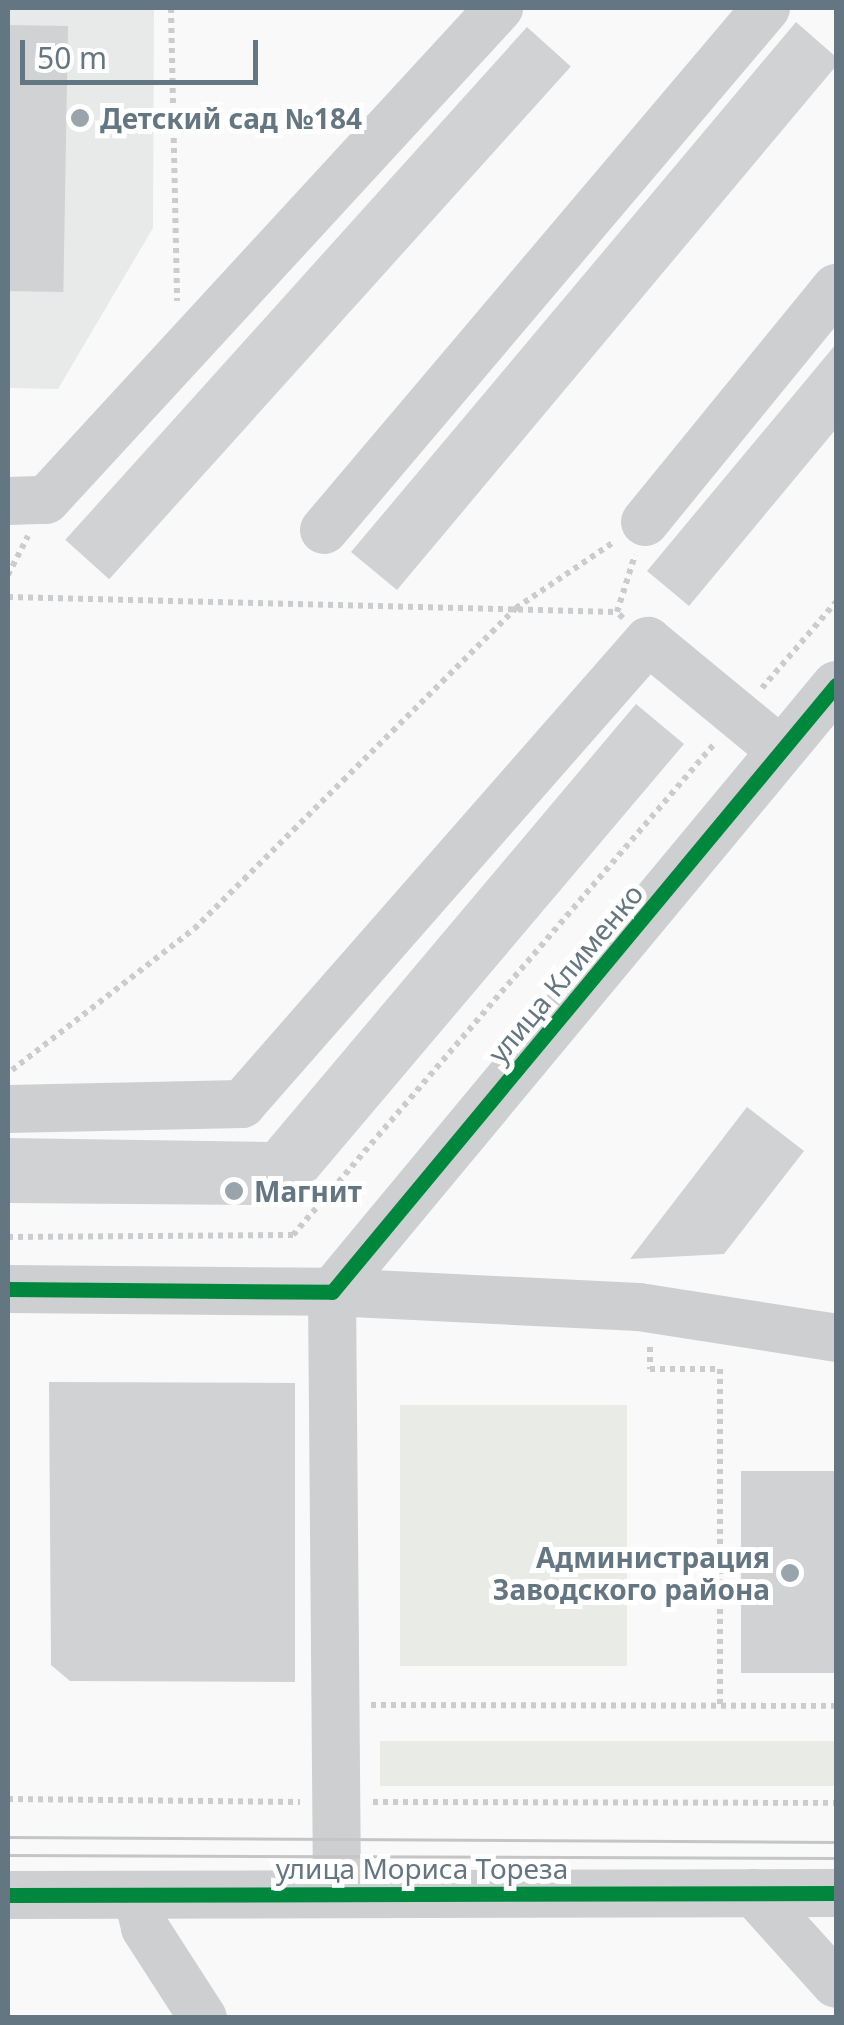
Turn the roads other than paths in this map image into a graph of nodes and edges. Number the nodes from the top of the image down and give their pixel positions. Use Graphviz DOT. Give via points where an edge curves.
graph roads {
  1 [pos="499,8"];
  2 [pos="766,8"];
  3 [pos="836,288"];
  4 [pos="8,501"];
  5 [pos="645,522"];
  6 [pos="324,530"];
  7 [pos="836,685"];
  8 [pos="780,750"];
  9 [pos="8,1110"];
  10 [pos="8,1289"];
  11 [pos="332,1292"];
  12 [pos="836,1338"];
  13 [pos="337,1892"];
  14 [pos="754,1892"];
  15 [pos="836,1893"];
  16 [pos="8,1895"];
  17 [pos="137,1895"];
  18 [pos="836,1984"];
  19 [pos="203,2018"];
  1 -- 4 [label="street" via="46,500"];
  2 -- 6 [label="street"];
  3 -- 5 [label="street"];
  7 -- 8 [label="street, улица Клименко"];
  8 -- 9 [label="street" via="632,627 242,1104"];
  8 -- 11 [label="street, улица Клименко"];
  10 -- 11 [label="street"];
  11 -- 12 [label="street" via="650,1309"];
  11 -- 13 [label="street"];
  13 -- 14 [label="street, улица Мориса Тореза"];
  13 -- 17 [label="street, улица Мориса Тореза"];
  14 -- 15 [label="street, улица Мориса Тореза"];
  14 -- 18 [label="street"];
  16 -- 17 [label="street, улица Мориса Тореза"];
  17 -- 19 [label="street" via="145,1928"];
}
